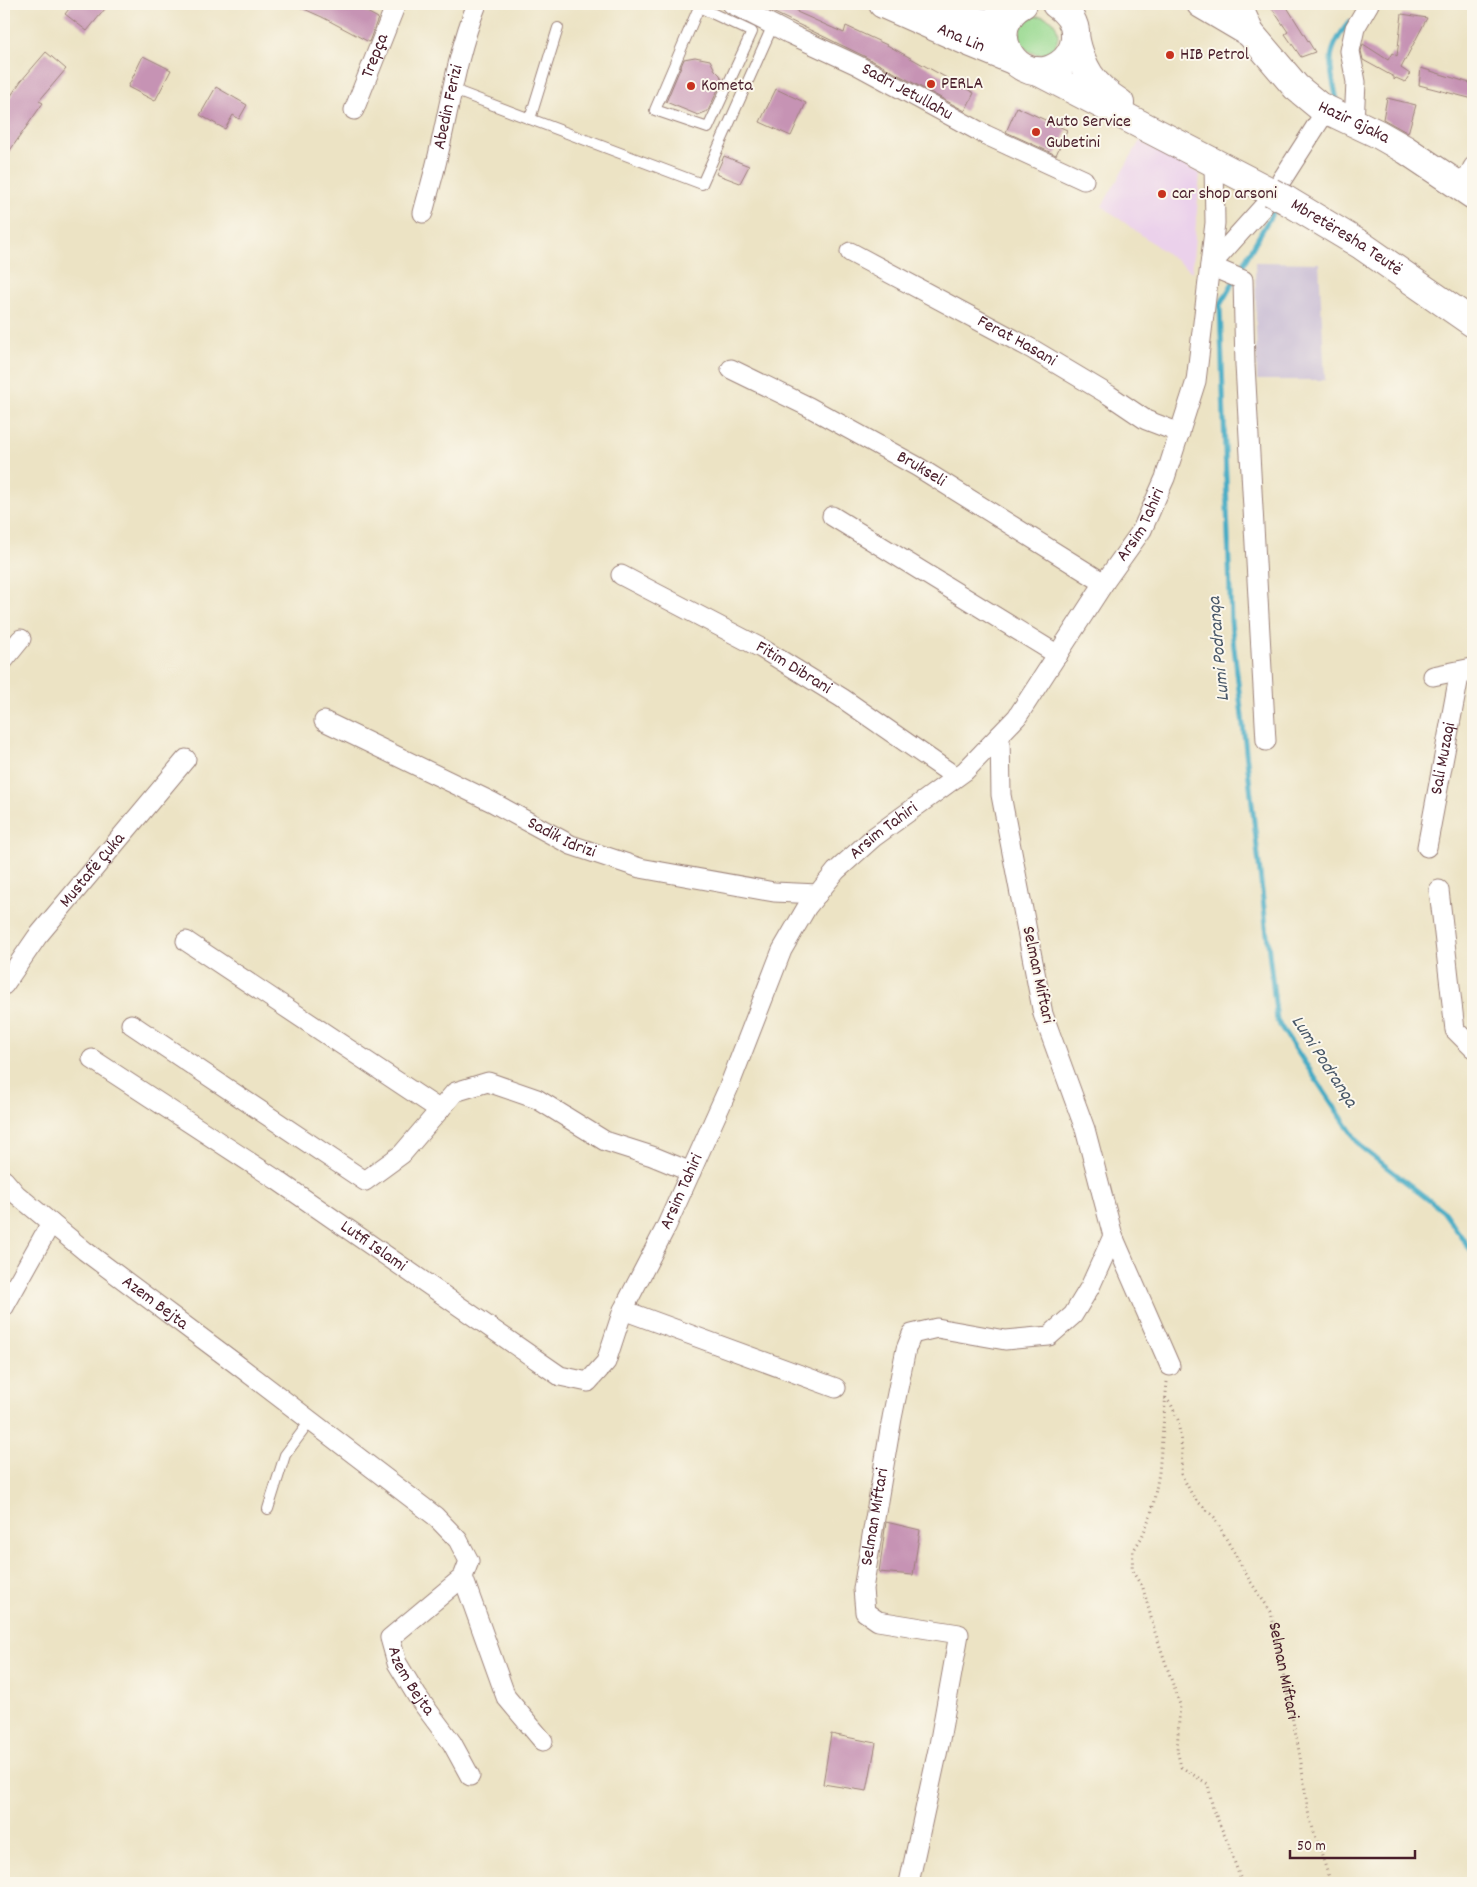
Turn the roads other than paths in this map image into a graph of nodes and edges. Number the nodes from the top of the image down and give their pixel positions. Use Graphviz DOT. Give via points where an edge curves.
graph roads {
  1 [pos="396,4"];
  2 [pos="477,4"];
  3 [pos="732,4"];
  4 [pos="883,4"];
  5 [pos="931,4"];
  6 [pos="1056,4"];
  7 [pos="1201,4"];
  8 [pos="1237,4"];
  9 [pos="1369,4"];
  10 [pos="700,6"];
  11 [pos="1017,8"];
  12 [pos="772,25"];
  13 [pos="558,28"];
  14 [pos="1250,33"];
  15 [pos="1075,37"];
  16 [pos="1013,60"];
  17 [pos="1037,71"];
  18 [pos="452,89"];
  19 [pos="354,110"];
  20 [pos="1335,113"];
  21 [pos="530,119"];
  22 [pos="1214,163"];
  23 [pos="1084,180"];
  24 [pos="1470,183"];
  25 [pos="1275,195"];
  26 [pos="423,213"];
  27 [pos="850,252"];
  28 [pos="1218,269"];
  29 [pos="1473,323"];
  30 [pos="731,369"];
  31 [pos="1180,433"];
  32 [pos="832,516"];
  33 [pos="621,575"];
  34 [pos="1104,583"];
  35 [pos="21,639"];
  36 [pos="1058,655"];
  37 [pos="4,660"];
  38 [pos="1467,669"];
  39 [pos="1432,676"];
  40 [pos="324,721"];
  41 [pos="1000,735"];
  42 [pos="1266,741"];
  43 [pos="186,759"];
  44 [pos="956,777"];
  45 [pos="1427,847"];
  46 [pos="1439,890"];
  47 [pos="818,894"];
  48 [pos="186,941"];
  49 [pos="4,985"];
  50 [pos="131,1024"];
  51 [pos="1473,1048"];
  52 [pos="92,1059"];
  53 [pos="440,1110"];
  54 [pos="691,1172"];
  55 [pos="4,1180"];
  56 [pos="51,1223"];
  57 [pos="1113,1236"];
  58 [pos="4,1307"];
  59 [pos="623,1310"];
  60 [pos="1170,1366"];
  61 [pos="836,1388"];
  62 [pos="311,1420"];
  63 [pos="268,1509"];
  64 [pos="462,1577"];
  65 [pos="543,1742"];
  66 [pos="470,1776"];
  67 [pos="909,1883"];
  1 -- 19 [label="street, Trepça"];
  2 -- 18 [label="street, Abedin Ferizi" via="468,25"];
  3 -- 12 [label="street, Sadri Jetullahu"];
  4 -- 16 [label="main road, Ana Lin"];
  5 -- 11 [label="main road, Ana Lin" via="988,23"];
  6 -- 15 [label="main road, Mbretëresha Teutë" via="1068,14"];
  7 -- 14 [label="main road, Hazir Gjaka"];
  8 -- 14 [label="main road, Hazir Gjaka"];
  9 -- 20 [label="street" via="1355,28 1350,51 1356,82"];
  10 -- 10 [label="lane" via="752,32 708,128 655,110"];
  11 -- 16 [label="main road" via="1005,26 1005,47"];
  12 -- 21 [label="lane" via="702,184"];
  12 -- 23 [label="street, Sadri Jetullahu" via="858,65 986,136"];
  13 -- 21 [label="lane"];
  14 -- 20 [label="main road, Hazir Gjaka" via="1296,87"];
  15 -- 17 [label="main road" via="1066,59 1053,68"];
  15 -- 22 [label="main road, Mbretëresha Teutë" via="1079,57 1102,91"];
  16 -- 17 [label="main road, Ana Lin" via="1020,66"];
  17 -- 22 [label="main road, Mbretëresha Teutë"];
  18 -- 21 [label="lane"];
  18 -- 26 [label="street, Abedin Ferizi"];
  20 -- 24 [label="main road, Hazir Gjaka"];
  20 -- 25 [label="street"];
  22 -- 25 [label="main road, Mbretëresha Teutë"];
  22 -- 28 [label="street, Arsim Tahiri"];
  25 -- 28 [label="street"];
  25 -- 29 [label="main road, Mbretëresha Teutë" via="1361,245"];
  27 -- 31 [label="street, Ferat Hasani" via="1032,349 1146,420"];
  28 -- 31 [label="street, Arsim Tahiri" via="1196,381"];
  28 -- 42 [label="street" via="1243,280"];
  30 -- 34 [label="street, Brukseli" via="809,407 918,467"];
  31 -- 34 [label="street, Arsim Tahiri" via="1142,530"];
  32 -- 36 [label="street"];
  33 -- 44 [label="street, Fitim Dibrani" via="762,648 842,698"];
  34 -- 36 [label="street, Arsim Tahiri"];
  35 -- 37 [label="street"];
  36 -- 41 [label="street, Arsim Tahiri" via="1017,718"];
  38 -- 39 [label="street, Sali Muzaqi"];
  38 -- 45 [label="street, Sali Muzaqi"];
  40 -- 47 [label="street, Sadik Idrizi" via="492,802 571,845 640,868 774,892"];
  41 -- 44 [label="street, Arsim Tahiri"];
  41 -- 57 [label="street, Selman Miftari" via="1001,794 1043,1014 1085,1129"];
  43 -- 49 [label="street, Mustafë Çuka" via="37,938"];
  44 -- 47 [label="street, Arsim Tahiri" via="874,837 836,871"];
  46 -- 51 [label="street" via="1455,1030"];
  47 -- 54 [label="street, Arsim Tahiri" via="782,950 728,1089"];
  48 -- 53 [label="street"];
  50 -- 53 [label="street" via="365,1181 402,1154"];
  52 -- 59 [label="street, Lutfi Islami" via="277,1180 560,1376 588,1382 606,1362"];
  53 -- 54 [label="street" via="455,1092 488,1082 537,1099 605,1141"];
  54 -- 59 [label="street, Arsim Tahiri"];
  55 -- 56 [label="street, Azem Bejta"];
  56 -- 58 [label="street"];
  56 -- 62 [label="street, Azem Bejta"];
  57 -- 60 [label="street, Selman Miftari"];
  57 -- 67 [label="street, Selman Miftari" via="1090,1287 1073,1315 1049,1336 1004,1340 937,1328 912,1334 906,1349 863,1589 864,1612 878,1621 959,1634"];
  59 -- 61 [label="street"];
  62 -- 63 [label="lane" via="285,1455"];
  62 -- 64 [label="street, Azem Bejta" via="435,1516 458,1540 469,1561"];
  64 -- 65 [label="street, Azem Bejta" via="506,1697"];
  64 -- 66 [label="street, Azem Bejta" via="390,1638 397,1663 452,1743"];
}
